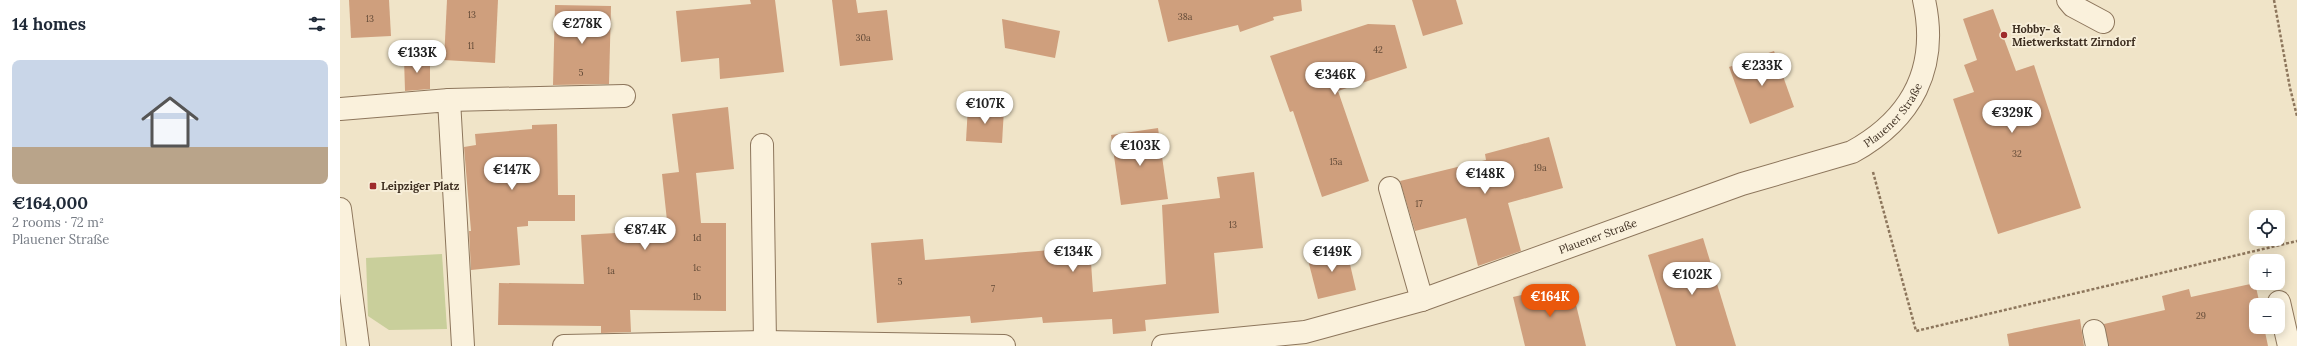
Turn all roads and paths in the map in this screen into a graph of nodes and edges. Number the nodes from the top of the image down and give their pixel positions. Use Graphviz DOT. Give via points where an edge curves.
graph roads {
  1 [pos="1924,0"];
  2 [pos="2068,0"];
  3 [pos="2274,0"];
  4 [pos="2103,22"];
  5 [pos="624,96"];
  6 [pos="449,100"];
  7 [pos="340,108"];
  8 [pos="2297,116"];
  9 [pos="1866,144"];
  10 [pos="762,146"];
  11 [pos="1390,188"];
  12 [pos="340,209"];
  13 [pos="2297,241"];
  14 [pos="1422,300"];
  15 [pos="2285,326"];
  16 [pos="1307,339"];
  17 [pos="775,343"];
  18 [pos="358,346"];
  19 [pos="463,346"];
  20 [pos="564,346"];
  21 [pos="1004,346"];
  22 [pos="1163,346"];
  23 [pos="2290,346"];
  1 -- 9 [label="street, Plauener Straße" via="1930,40 1922,79 1904,110 1892,124"];
  2 -- 4 [label="street" via="2072,6"];
  3 -- 8 [label="path"];
  5 -- 6 [label="street"];
  6 -- 7 [label="street"];
  6 -- 19 [label="street"];
  9 -- 13 [label="path" via="1916,331"];
  9 -- 14 [label="street, Plauener Straße" via="1852,152 1742,184"];
  10 -- 17 [label="street"];
  11 -- 14 [label="street"];
  12 -- 18 [label="street"];
  14 -- 16 [label="street, Plauener Straße"];
  15 -- 23 [label="street"];
  16 -- 22 [label="street, Plauener Straße"];
  17 -- 20 [label="street"];
  17 -- 21 [label="street"];
}
